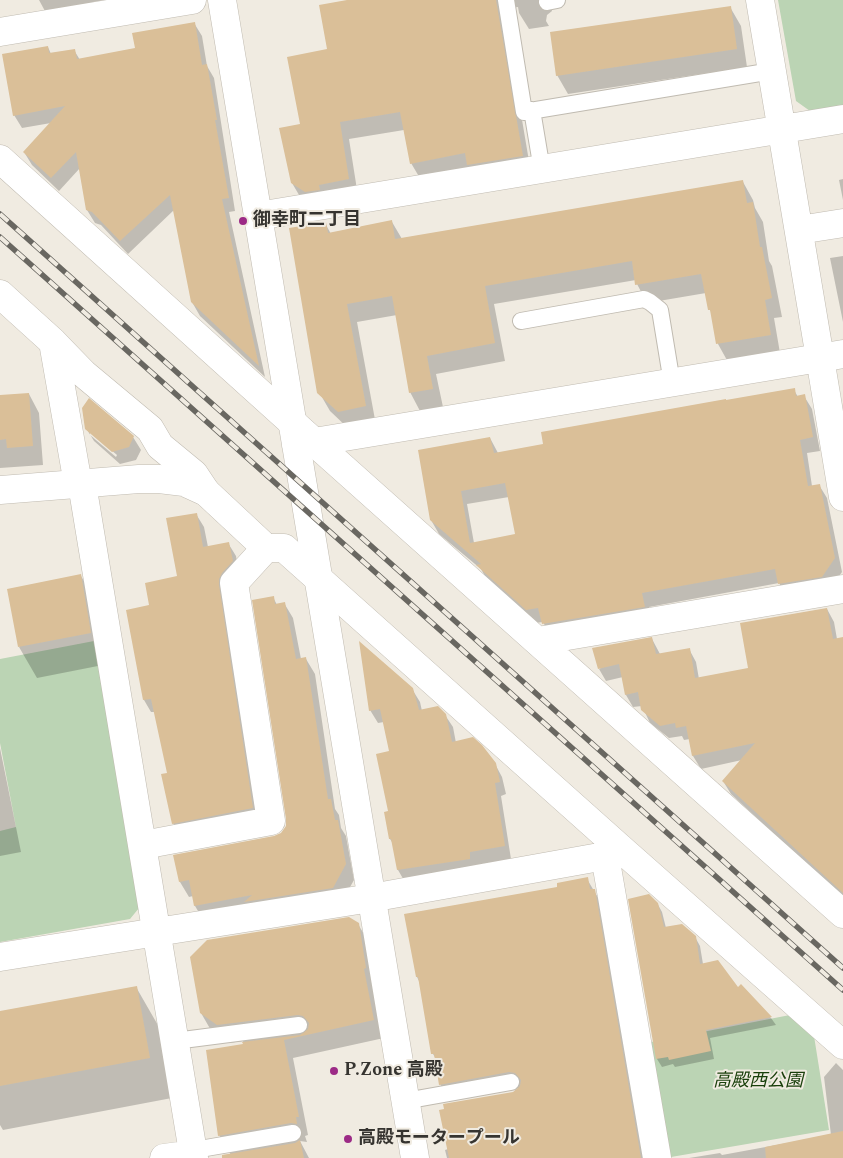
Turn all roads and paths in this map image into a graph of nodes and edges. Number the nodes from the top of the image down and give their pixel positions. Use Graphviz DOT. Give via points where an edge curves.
graph roads {
  1 [pos="192,0"];
  2 [pos="222,0"];
  3 [pos="506,0"];
  4 [pos="760,0"];
  5 [pos="0,32"];
  6 [pos="772,71"];
  7 [pos="532,110"];
  8 [pos="843,119"];
  9 [pos="782,129"];
  10 [pos="0,158"];
  11 [pos="542,170"];
  12 [pos="258,216"];
  13 [pos="843,223"];
  14 [pos="799,230"];
  15 [pos="0,294"];
  16 [pos="521,320"];
  17 [pos="53,342"];
  18 [pos="831,356"];
  19 [pos="672,383"];
  20 [pos="301,437"];
  21 [pos="80,484"];
  22 [pos="0,490"];
  23 [pos="206,492"];
  24 [pos="843,497"];
  25 [pos="266,548"];
  26 [pos="318,579"];
  27 [pos="843,589"];
  28 [pos="538,640"];
  29 [pos="143,846"];
  30 [pos="612,852"];
  31 [pos="371,898"];
  32 [pos="843,914"];
  33 [pos="156,931"];
  34 [pos="0,957"];
  35 [pos="299,1025"];
  36 [pos="175,1041"];
  37 [pos="843,1045"];
  38 [pos="511,1082"];
  39 [pos="405,1101"];
  40 [pos="293,1133"];
  41 [pos="194,1156"];
  42 [pos="164,1158"];
  43 [pos="415,1158"];
  44 [pos="657,1158"];
  1 -- 5 [label="street"];
  2 -- 12 [label="street"];
  3 -- 7 [label="lane" via="524,112"];
  4 -- 6 [label="street"];
  6 -- 7 [label="lane"];
  6 -- 9 [label="street"];
  7 -- 11 [label="lane"];
  8 -- 9 [label="street"];
  9 -- 11 [label="street"];
  9 -- 14 [label="street"];
  10 -- 20 [label="street"];
  11 -- 12 [label="street"];
  12 -- 20 [label="street"];
  13 -- 14 [label="street"];
  14 -- 18 [label="street"];
  15 -- 17 [label="street"];
  16 -- 19 [label="lane" via="644,300 650,302 660,310"];
  17 -- 21 [label="street"];
  17 -- 23 [label="street" via="84,374 150,429 160,446 194,474"];
  18 -- 19 [label="street"];
  18 -- 24 [label="street"];
  19 -- 20 [label="street"];
  20 -- 26 [label="street"];
  20 -- 28 [label="street"];
  21 -- 22 [label="street"];
  21 -- 23 [label="street" via="159,479 184,482"];
  21 -- 29 [label="street"];
  23 -- 25 [label="street"];
  25 -- 26 [label="street" via="284,548"];
  25 -- 29 [label="street" via="234,582 272,822"];
  26 -- 30 [label="street"];
  26 -- 31 [label="street"];
  27 -- 28 [label="street"];
  28 -- 32 [label="street"];
  29 -- 33 [label="street"];
  30 -- 31 [label="street"];
  30 -- 37 [label="street"];
  30 -- 44 [label="street"];
  31 -- 33 [label="street"];
  31 -- 39 [label="street"];
  33 -- 34 [label="street"];
  33 -- 36 [label="street"];
  35 -- 36 [label="lane"];
  36 -- 41 [label="street"];
  38 -- 39 [label="lane"];
  39 -- 43 [label="street"];
  40 -- 41 [label="lane" via="200,1150"];
  41 -- 42 [label="street"];
}
